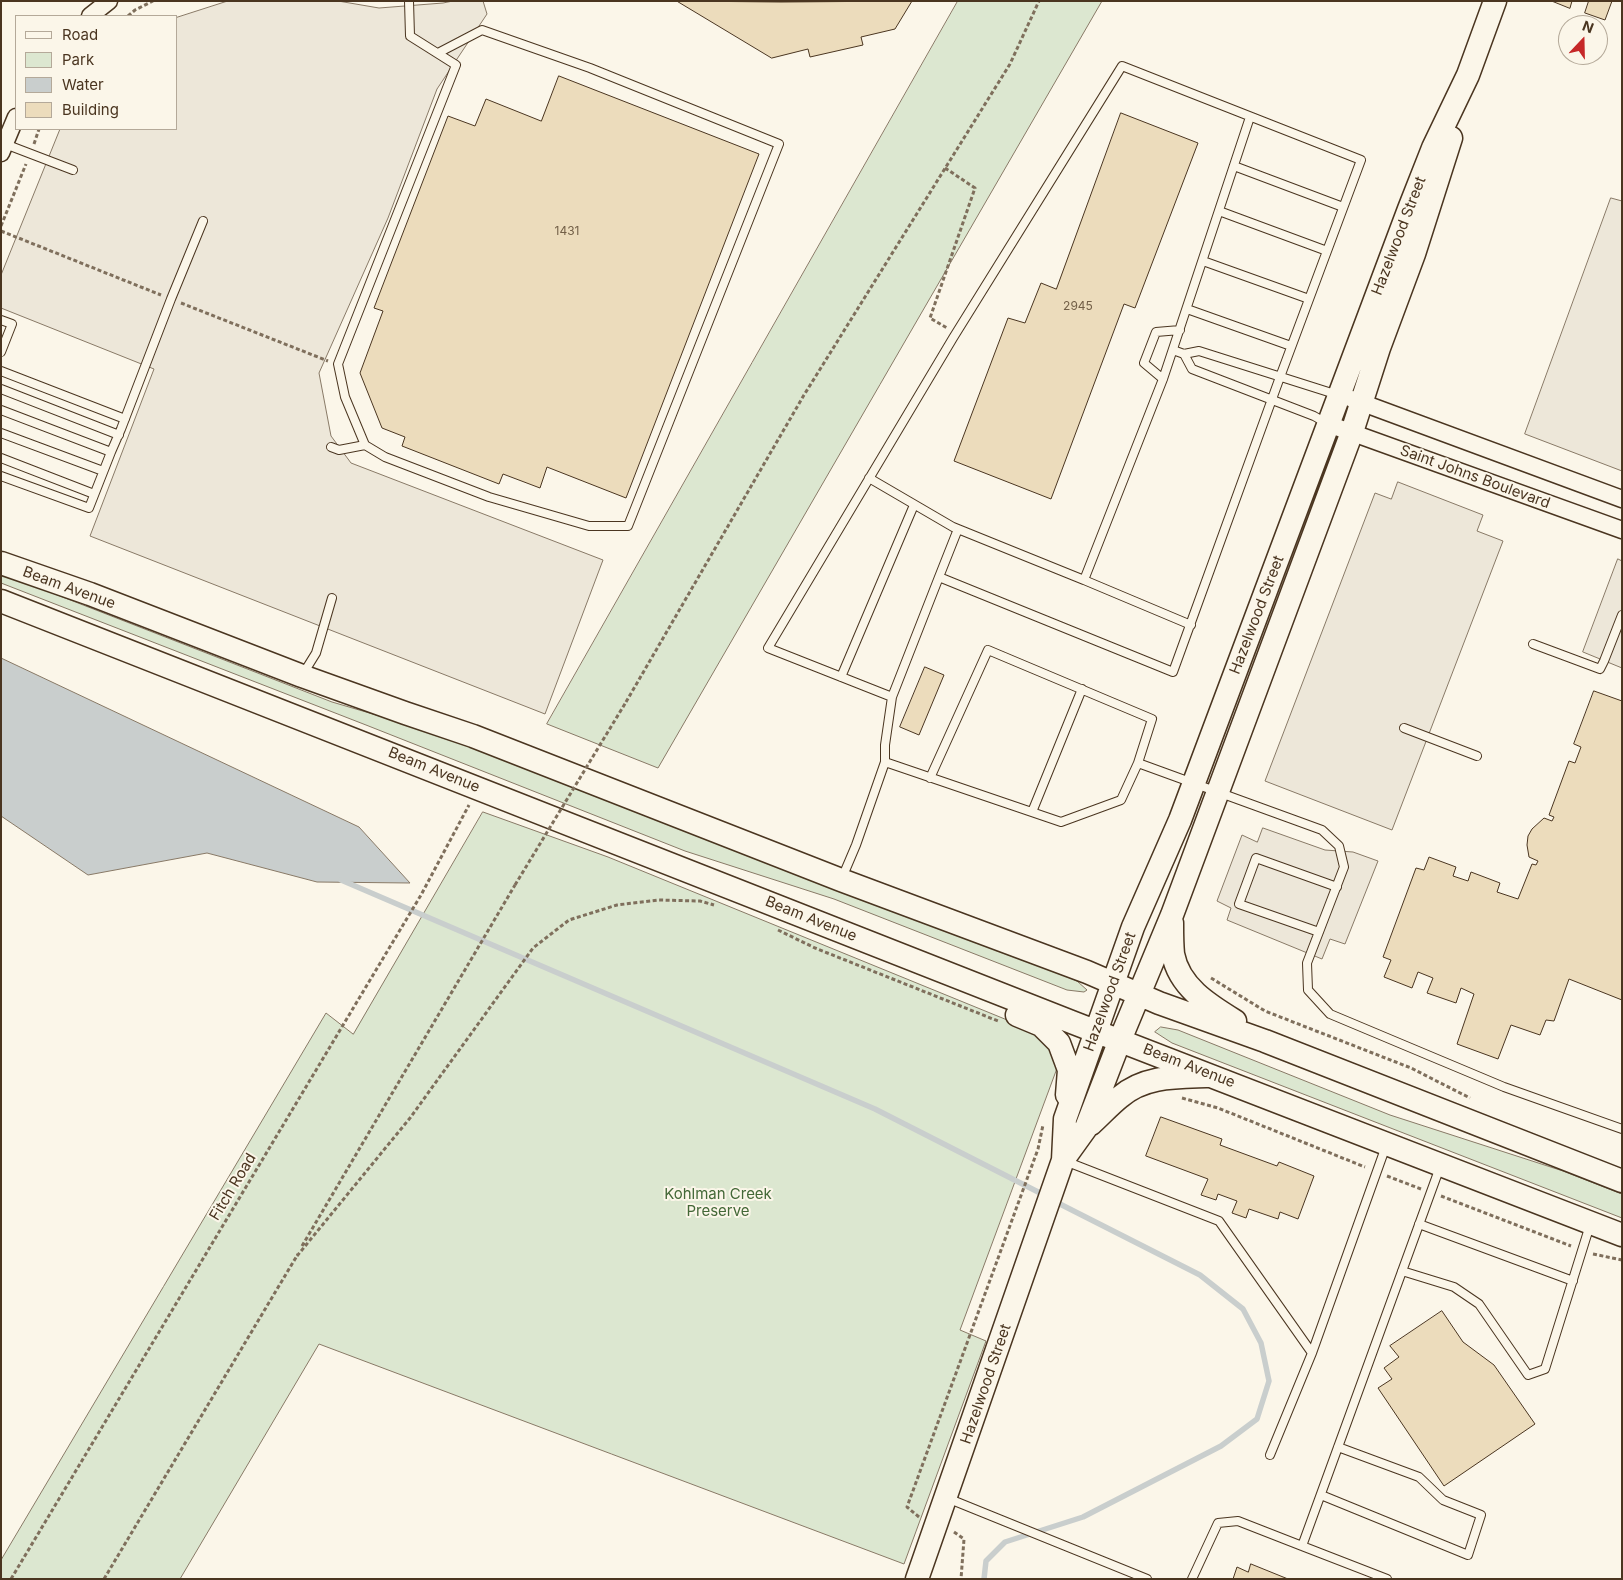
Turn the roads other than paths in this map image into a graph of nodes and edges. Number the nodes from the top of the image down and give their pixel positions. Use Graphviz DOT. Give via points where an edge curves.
graph roads {
  1 [pos="109,1"];
  2 [pos="410,1"];
  3 [pos="1495,1"];
  4 [pos="91,15"];
  5 [pos="438,53"];
  6 [pos="1468,75"];
  7 [pos="1250,116"];
  8 [pos="15,119"];
  9 [pos="3,148"];
  10 [pos="1234,166"];
  11 [pos="73,170"];
  12 [pos="1343,207"];
  13 [pos="1219,211"];
  14 [pos="203,221"];
  15 [pos="1327,251"];
  16 [pos="1203,260"];
  17 [pos="1309,299"];
  18 [pos="1187,309"];
  19 [pos="1,320"];
  20 [pos="1180,330"];
  21 [pos="1291,346"];
  22 [pos="1173,350"];
  23 [pos="1,352"];
  24 [pos="1184,354"];
  25 [pos="1,371"];
  26 [pos="1280,376"];
  27 [pos="1162,379"];
  28 [pos="1,389"];
  29 [pos="1339,395"];
  30 [pos="1272,400"];
  31 [pos="1362,403"];
  32 [pos="1,410"];
  33 [pos="125,419"];
  34 [pos="1328,424"];
  35 [pos="1352,432"];
  36 [pos="1,433"];
  37 [pos="119,435"];
  38 [pos="365,445"];
  39 [pos="331,447"];
  40 [pos="111,452"];
  41 [pos="1,458"];
  42 [pos="103,471"];
  43 [pos="1,476"];
  44 [pos="869,478"];
  45 [pos="94,494"];
  46 [pos="1622,499"];
  47 [pos="914,504"];
  48 [pos="958,529"];
  49 [pos="1622,530"];
  50 [pos="1,563"];
  51 [pos="939,576"];
  52 [pos="1084,580"];
  53 [pos="332,598"];
  54 [pos="1,601"];
  55 [pos="1622,615"];
  56 [pos="1191,625"];
  57 [pos="1533,644"];
  58 [pos="302,676"];
  59 [pos="842,677"];
  60 [pos="1082,689"];
  61 [pos="892,697"];
  62 [pos="1404,728"];
  63 [pos="1478,756"];
  64 [pos="885,762"];
  65 [pos="1138,763"];
  66 [pos="930,778"];
  67 [pos="1194,782"];
  68 [pos="1218,792"];
  69 [pos="1032,812"];
  70 [pos="842,880"];
  71 [pos="1337,887"];
  72 [pos="1172,915"];
  73 [pos="1319,932"];
  74 [pos="864,940"];
  75 [pos="1113,984"];
  76 [pos="1139,994"];
  77 [pos="1096,1030"];
  78 [pos="1120,1040"];
  79 [pos="1265,1041"];
  80 [pos="1215,1076"];
  81 [pos="1054,1121"];
  82 [pos="1086,1128"];
  83 [pos="1622,1129"];
  84 [pos="1386,1144"];
  85 [pos="1063,1160"];
  86 [pos="1441,1165"];
  87 [pos="1622,1181"];
  88 [pos="1591,1223"];
  89 [pos="1419,1224"];
  90 [pos="1622,1235"];
  91 [pos="1402,1271"];
  92 [pos="1573,1282"];
  93 [pos="1312,1353"];
  94 [pos="1338,1447"];
  95 [pos="1270,1454"];
  96 [pos="1321,1494"];
  97 [pos="947,1498"];
  98 [pos="1302,1546"];
  99 [pos="917,1579"];
  100 [pos="1147,1579"];
  101 [pos="1192,1579"];
  102 [pos="1387,1579"];
  1 -- 4 [label="street"];
  2 -- 5 [label="lane" via="410,36"];
  3 -- 6 [label="street, Hazelwood Street"];
  5 -- 38 [label="lane" via="456,65 338,364 345,397"];
  5 -- 38 [label="lane" via="482,30 590,68 779,144 628,526 589,526 489,497 385,457"];
  6 -- 29 [label="street, Hazelwood Street" via="1433,148"];
  6 -- 31 [label="street, Hazelwood Street" via="1440,177"];
  7 -- 10 [label="lane"];
  7 -- 12 [label="lane" via="1361,160"];
  7 -- 44 [label="lane" via="1122,66"];
  8 -- 9 [label="street"];
  9 -- 11 [label="lane"];
  10 -- 12 [label="lane"];
  10 -- 13 [label="lane"];
  12 -- 15 [label="lane"];
  13 -- 15 [label="lane"];
  13 -- 16 [label="lane"];
  14 -- 33 [label="lane"];
  15 -- 17 [label="lane"];
  16 -- 17 [label="lane"];
  16 -- 18 [label="lane"];
  17 -- 21 [label="lane"];
  18 -- 20 [label="lane"];
  18 -- 21 [label="lane"];
  19 -- 23 [label="lane" via="12,324"];
  20 -- 22 [label="lane"];
  20 -- 27 [label="lane" via="1156,332 1144,363"];
  21 -- 26 [label="lane"];
  22 -- 24 [label="lane"];
  22 -- 27 [label="lane"];
  24 -- 26 [label="lane" via="1199,350"];
  24 -- 30 [label="lane" via="1192,369"];
  25 -- 33 [label="lane"];
  26 -- 29 [label="lane"];
  26 -- 30 [label="lane"];
  27 -- 52 [label="lane"];
  28 -- 37 [label="lane"];
  29 -- 31 [label="street, Saint Johns Boulevard"];
  29 -- 34 [label="street, Hazelwood Street"];
  30 -- 34 [label="lane"];
  30 -- 56 [label="lane"];
  31 -- 35 [label="street, Hazelwood Street"];
  31 -- 46 [label="street, Saint Johns Boulevard"];
  32 -- 40 [label="lane"];
  33 -- 37 [label="lane"];
  34 -- 35 [label="street, Saint Johns Boulevard"];
  34 -- 67 [label="street, Hazelwood Street"];
  35 -- 49 [label="street, Saint Johns Boulevard"];
  35 -- 68 [label="street, Hazelwood Street"];
  36 -- 42 [label="lane"];
  37 -- 40 [label="lane"];
  38 -- 39 [label="lane" via="339,450"];
  40 -- 42 [label="lane"];
  41 -- 45 [label="lane"];
  42 -- 45 [label="lane"];
  43 -- 45 [label="lane" via="89,508"];
  44 -- 47 [label="lane"];
  44 -- 59 [label="lane" via="768,648"];
  47 -- 48 [label="lane"];
  47 -- 59 [label="lane"];
  48 -- 51 [label="lane"];
  48 -- 52 [label="lane"];
  50 -- 58 [label="street, Beam Avenue"];
  51 -- 56 [label="lane" via="1173,672"];
  51 -- 61 [label="lane"];
  52 -- 56 [label="lane"];
  53 -- 58 [label="lane" via="316,653"];
  54 -- 74 [label="street, Beam Avenue"];
  55 -- 57 [label="lane" via="1600,669"];
  58 -- 70 [label="street, Beam Avenue" via="474,736"];
  59 -- 61 [label="lane"];
  60 -- 65 [label="lane" via="1152,719"];
  60 -- 66 [label="lane" via="988,650"];
  60 -- 69 [label="lane"];
  61 -- 64 [label="lane"];
  62 -- 63 [label="lane"];
  64 -- 66 [label="lane"];
  64 -- 70 [label="lane"];
  65 -- 67 [label="lane"];
  65 -- 69 [label="lane" via="1121,800 1061,822"];
  66 -- 69 [label="lane"];
  67 -- 68 [label="lane"];
  67 -- 75 [label="street, Hazelwood Street" via="1133,927"];
  68 -- 71 [label="lane" via="1322,830 1339,846 1344,867"];
  68 -- 72 [label="street, Hazelwood Street"];
  70 -- 75 [label="street, Beam Avenue"];
  71 -- 73 [label="lane"];
  71 -- 73 [label="lane" via="1256,858 1239,904"];
  72 -- 76 [label="street, Hazelwood Street"];
  72 -- 79 [label="street" via="1173,956 1189,987"];
  73 -- 83 [label="lane" via="1307,963 1308,990 1330,1014 1504,1086"];
  74 -- 77 [label="street, Beam Avenue"];
  74 -- 81 [label="street" via="912,974 1042,1025 1059,1043 1069,1070"];
  75 -- 76 [label="street, Beam Avenue"];
  75 -- 77 [label="street, Hazelwood Street"];
  76 -- 78 [label="street, Hazelwood Street"];
  76 -- 79 [label="street, Beam Avenue"];
  77 -- 78 [label="street, Beam Avenue"];
  77 -- 81 [label="street, Hazelwood Street"];
  78 -- 80 [label="street, Beam Avenue"];
  78 -- 82 [label="street, Hazelwood Street"];
  79 -- 87 [label="street, Beam Avenue"];
  80 -- 82 [label="street" via="1170,1078 1142,1084 1119,1097"];
  80 -- 84 [label="street, Beam Avenue"];
  81 -- 85 [label="street, Hazelwood Street"];
  82 -- 85 [label="street, Hazelwood Street"];
  84 -- 86 [label="street, Beam Avenue"];
  84 -- 93 [label="lane"];
  85 -- 93 [label="lane" via="1219,1221"];
  85 -- 97 [label="street, Hazelwood Street"];
  86 -- 88 [label="street, Beam Avenue"];
  86 -- 89 [label="lane"];
  88 -- 90 [label="street, Beam Avenue"];
  88 -- 92 [label="lane"];
  89 -- 91 [label="lane"];
  89 -- 92 [label="lane"];
  91 -- 92 [label="lane" via="1454,1287 1479,1304 1528,1375 1546,1370"];
  91 -- 94 [label="lane"];
  93 -- 95 [label="lane"];
  94 -- 96 [label="lane"];
  94 -- 96 [label="lane" via="1419,1477 1443,1500 1481,1515 1468,1555"];
  96 -- 98 [label="lane"];
  97 -- 99 [label="street, Hazelwood Street"];
  97 -- 100 [label="lane"];
  98 -- 101 [label="lane" via="1238,1520 1218,1523"];
  98 -- 102 [label="lane"];
}
